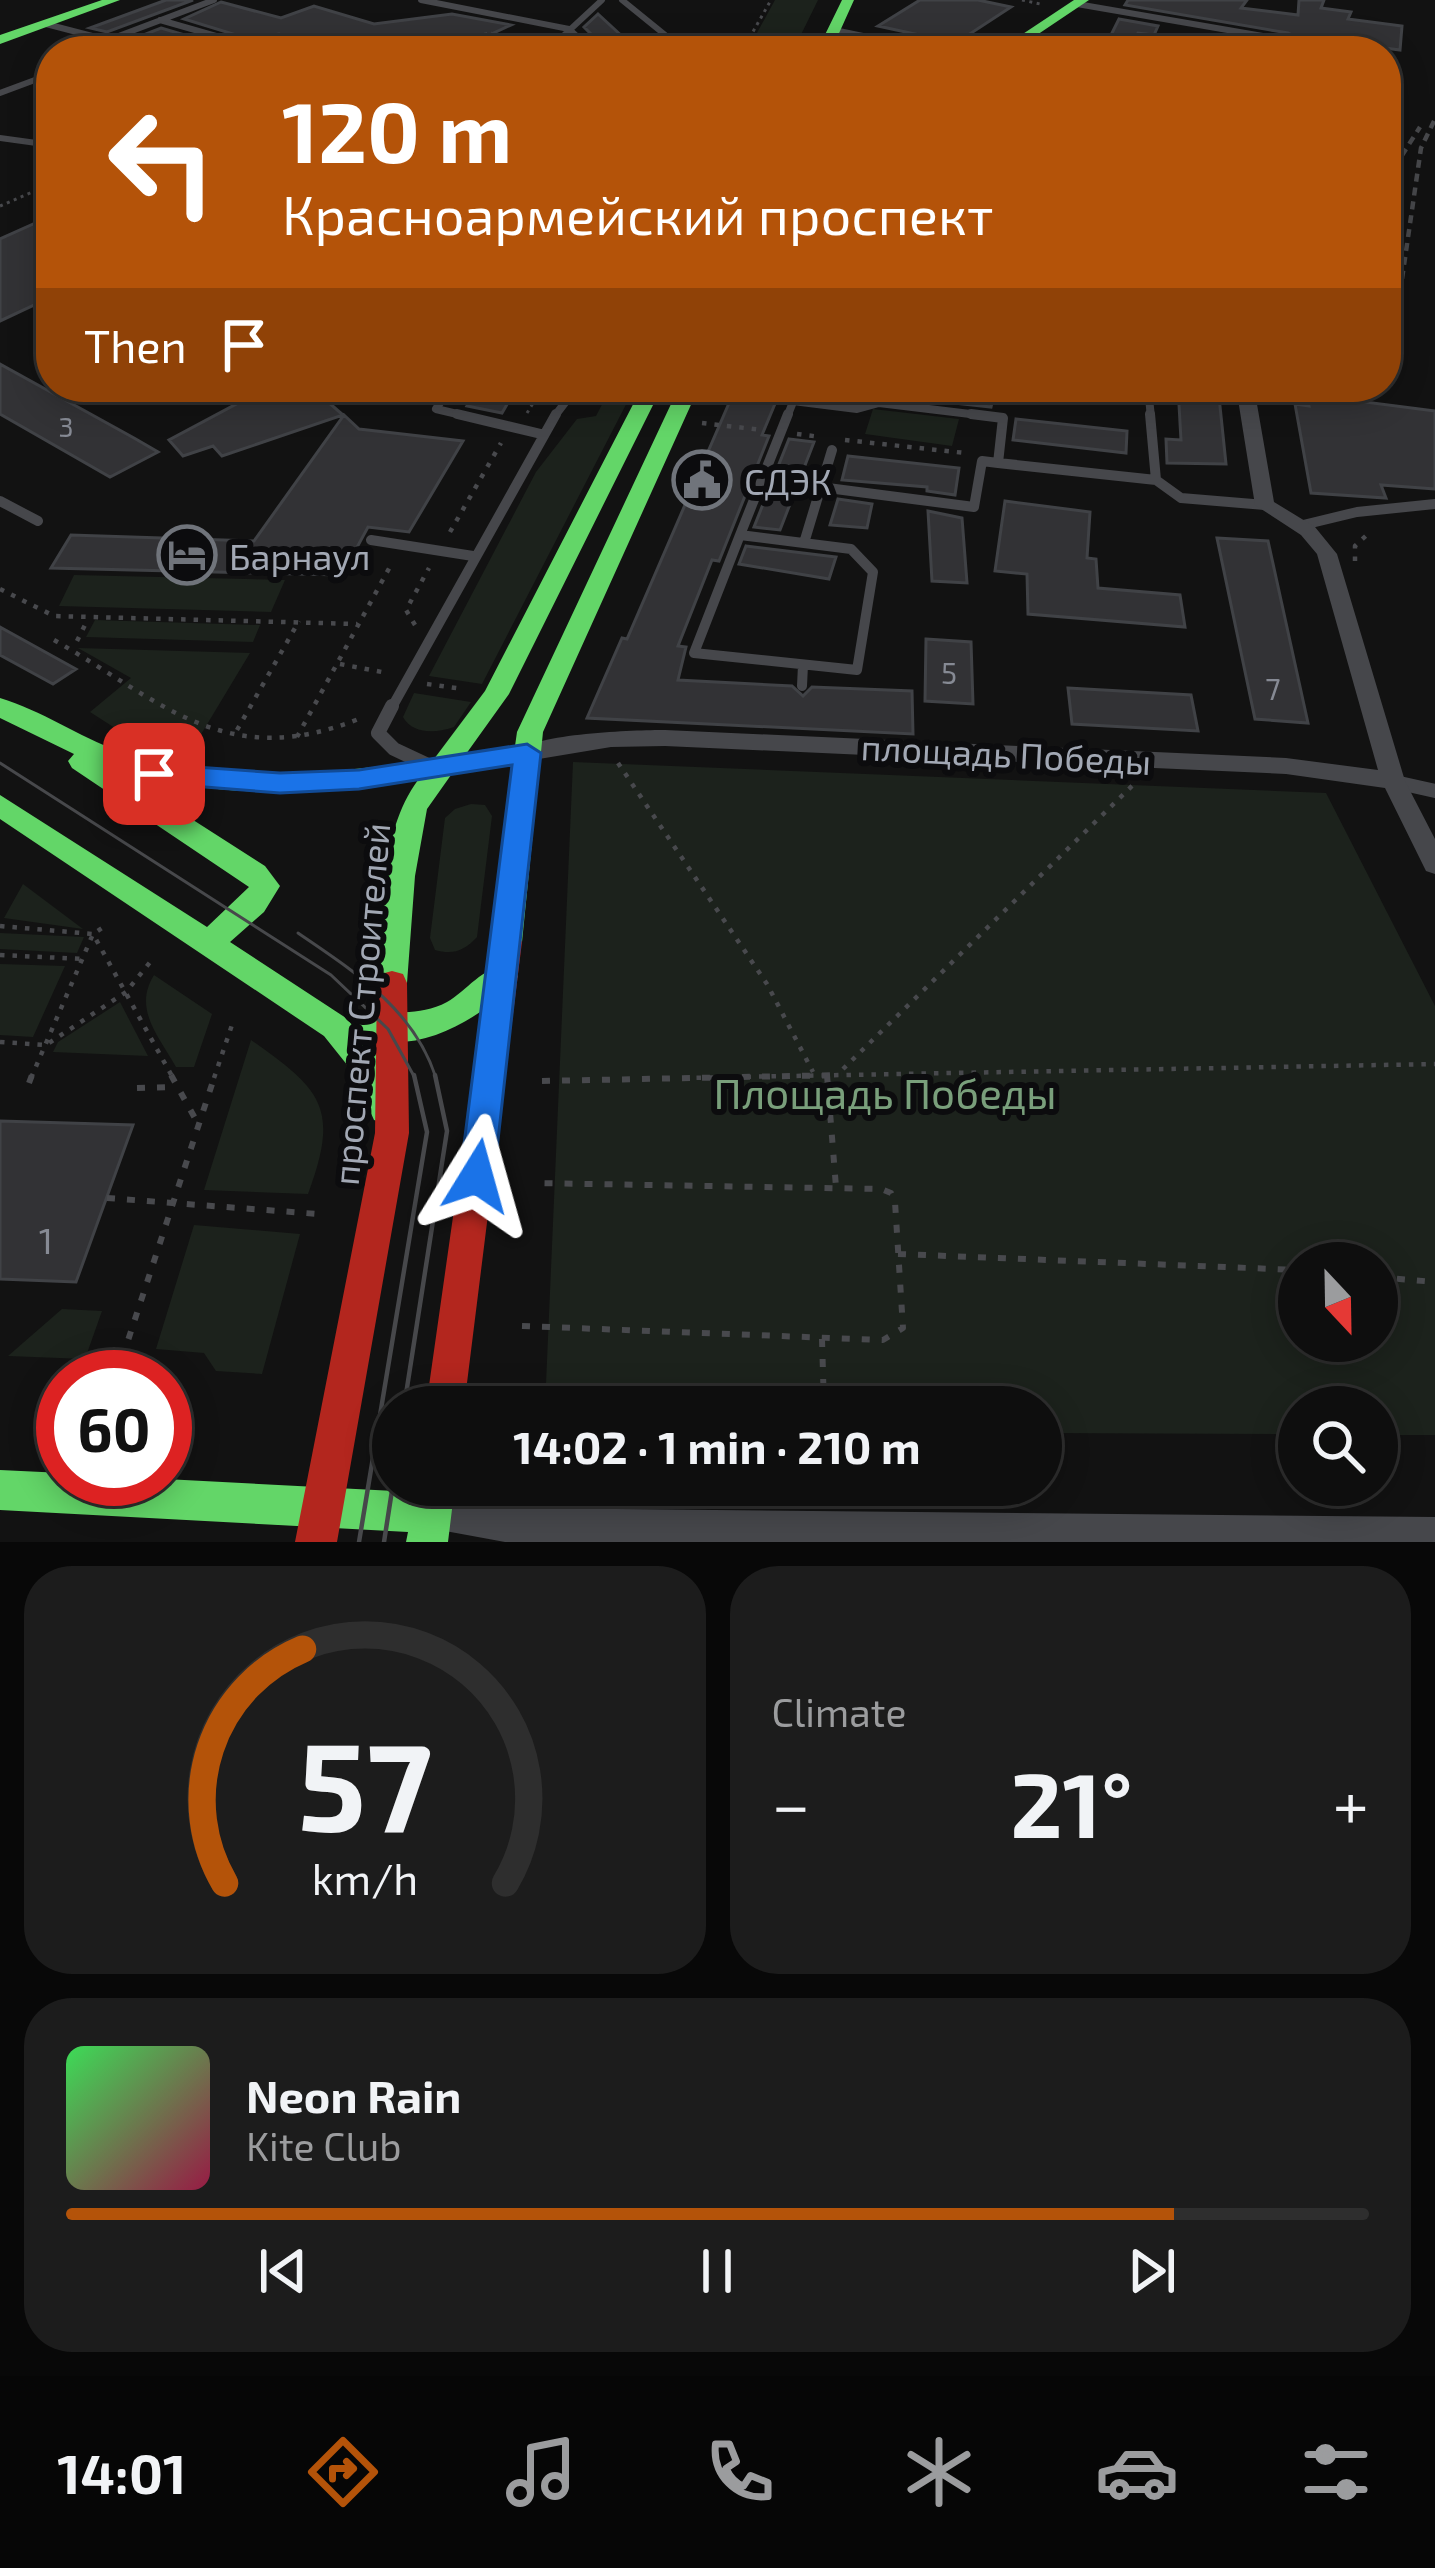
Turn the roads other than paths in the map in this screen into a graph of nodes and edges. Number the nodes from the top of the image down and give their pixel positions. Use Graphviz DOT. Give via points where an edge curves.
graph roads {
  1 [pos="114,0"];
  2 [pos="214,0"];
  3 [pos="421,0"];
  4 [pos="602,0"];
  5 [pos="622,0"];
  6 [pos="848,0"];
  7 [pos="1063,3"];
  8 [pos="160,20"];
  9 [pos="46,24"];
  10 [pos="569,28"];
  11 [pos="92,36"];
  12 [pos="118,36"];
  13 [pos="216,36"];
  14 [pos="562,36"];
  15 [pos="577,36"];
  16 [pos="666,36"];
  17 [pos="831,36"];
  18 [pos="1023,36"];
  19 [pos="1262,36"];
  20 [pos="0,40"];
  21 [pos="36,80"];
  22 [pos="0,93"];
  23 [pos="0,138"];
  24 [pos="36,143"];
  25 [pos="440,402"];
  26 [pos="566,402"];
  27 [pos="644,402"];
  28 [pos="682,402"];
  29 [pos="792,402"];
  30 [pos="807,402"];
  31 [pos="1149,402"];
  32 [pos="1247,402"];
  33 [pos="541,434"];
  34 [pos="832,450"];
  35 [pos="998,463"];
  36 [pos="1156,480"];
  37 [pos="820,487"];
  38 [pos="0,501"];
  39 [pos="1435,504"];
  40 [pos="1264,505"];
  41 [pos="38,521"];
  42 [pos="1303,525"];
  43 [pos="737,535"];
  44 [pos="371,540"];
  45 [pos="804,543"];
  46 [pos="472,556"];
  47 [pos="803,665"];
  48 [pos="802,686"];
  49 [pos="0,707"];
  50 [pos="32,726"];
  51 [pos="527,753"];
  52 [pos="438,769"];
  53 [pos="1393,781"];
  54 [pos="1435,791"];
  55 [pos="0,805"];
  56 [pos="1435,864"];
  57 [pos="210,941"];
  58 [pos="503,976"];
  59 [pos="301,1001"];
  60 [pos="391,1032"];
  61 [pos="392,1133"];
  62 [pos="448,1386"];
  63 [pos="0,1490"];
  64 [pos="323,1506"];
  65 [pos="431,1513"];
  66 [pos="1435,1535"];
  67 [pos="316,1542"];
  1 -- 9 [label="main road"];
  2 -- 8 [label="lane"];
  3 -- 10 [label="lane"];
  4 -- 10 [label="lane"];
  5 -- 16 [label="lane"];
  6 -- 17 [label="main road"];
  7 -- 18 [label="main road"];
  7 -- 19 [label="lane"];
  8 -- 12 [label="lane"];
  8 -- 13 [label="lane"];
  9 -- 11 [label="lane"];
  9 -- 20 [label="main road"];
  10 -- 14 [label="lane"];
  10 -- 15 [label="lane"];
  21 -- 22 [label="lane"];
  23 -- 24 [label="lane"];
  25 -- 33 [label="lane" via="436,409"];
  26 -- 33 [label="lane"];
  27 -- 52 [label="main road, проспект Строителей" via="496,694"];
  28 -- 51 [label="main road" via="541,700"];
  29 -- 43 [label="lane"];
  30 -- 35 [label="lane" via="1003,418"];
  31 -- 36 [label="lane"];
  32 -- 40 [label="street"];
  33 -- 46 [label="lane"];
  34 -- 37 [label="lane"];
  35 -- 36 [label="lane"];
  35 -- 37 [label="lane" via="982,460 974,507"];
  36 -- 40 [label="lane" via="1181,498"];
  37 -- 45 [label="lane"];
  38 -- 41 [label="lane"];
  39 -- 42 [label="lane"];
  40 -- 42 [label="street"];
  42 -- 53 [label="street" via="1327,554"];
  43 -- 45 [label="lane"];
  43 -- 47 [label="lane" via="694,653"];
  44 -- 46 [label="lane"];
  45 -- 47 [label="lane" via="851,549 872,572 857,670"];
  46 -- 52 [label="lane" via="378,733"];
  47 -- 48 [label="lane"];
  49 -- 50 [label="main road"];
  50 -- 52 [label="main road" via="154,774 217,781 359,780"];
  50 -- 57 [label="main road" via="265,886"];
  51 -- 52 [label="main road"];
  51 -- 53 [label="street, площадь Победы" via="611,739 798,736 1286,766"];
  51 -- 58 [label="main road"];
  52 -- 60 [label="main road, проспект Строителей" via="413,807"];
  53 -- 54 [label="lane"];
  53 -- 56 [label="street"];
  55 -- 57 [label="main road"];
  57 -- 59 [label="main road"];
  58 -- 60 [label="main road" via="481,1000 446,1018"];
  58 -- 62 [label="main road"];
  59 -- 60 [label="main road"];
  59 -- 61 [label="main road" via="365,1063"];
  60 -- 61 [label="main road, проспект Строителей"];
  61 -- 64 [label="main road, проспект Строителей"];
  63 -- 64 [label="main road"];
  64 -- 65 [label="main road"];
  64 -- 67 [label="main road, проспект Строителей"];
  65 -- 66 [label="street" via="519,1526"];
}
